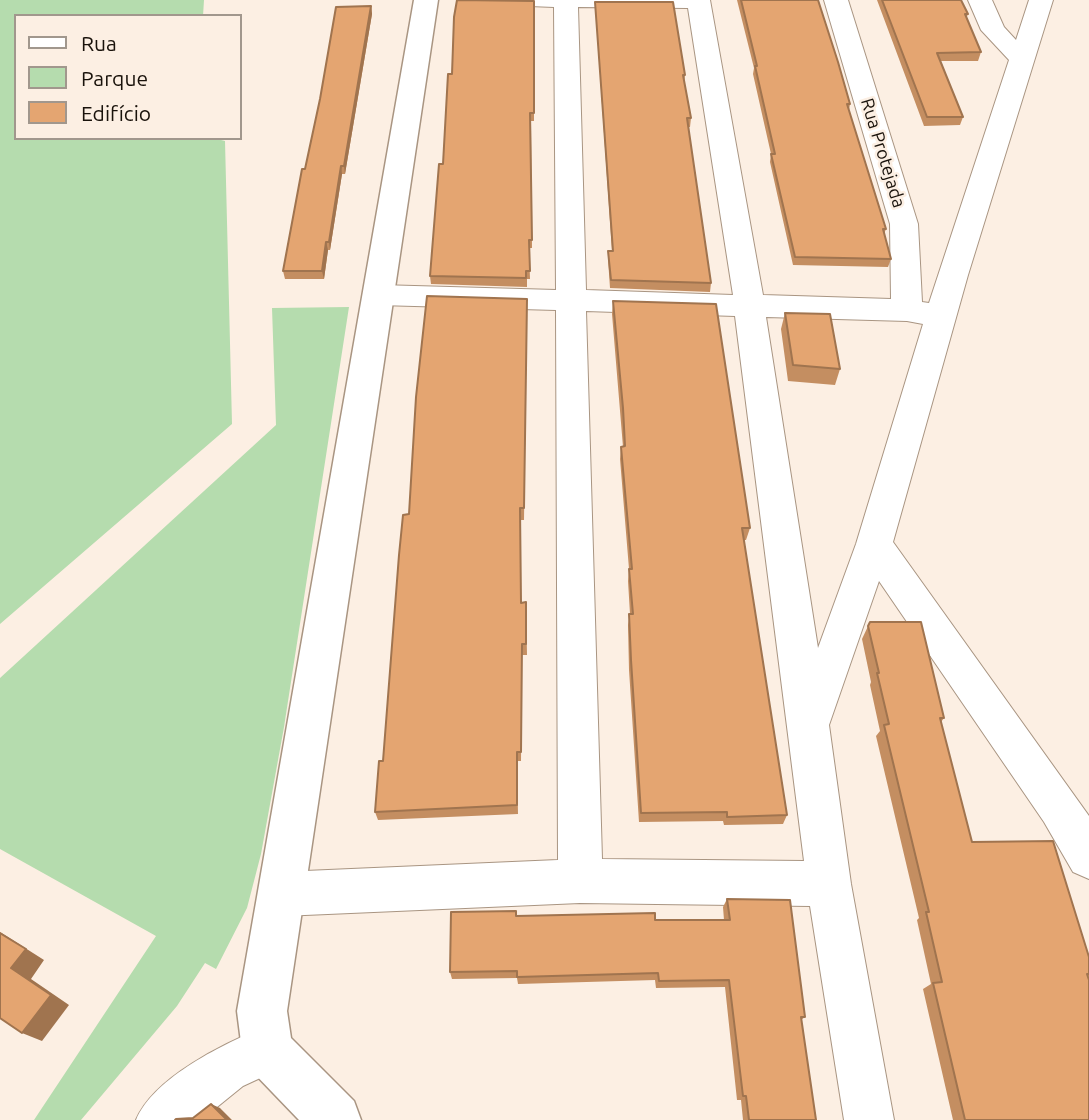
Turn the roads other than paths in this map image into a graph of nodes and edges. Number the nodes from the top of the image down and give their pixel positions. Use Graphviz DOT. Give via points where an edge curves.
graph roads {
  1 [pos="426,0"];
  2 [pos="513,0"];
  3 [pos="566,0"];
  4 [pos="836,0"];
  5 [pos="980,0"];
  6 [pos="1041,0"];
  7 [pos="698,1"];
  8 [pos="1021,58"];
  9 [pos="379,295"];
  10 [pos="571,301"];
  11 [pos="750,306"];
  12 [pos="907,310"];
  13 [pos="941,316"];
  14 [pos="874,544"];
  15 [pos="809,725"];
  16 [pos="1089,857"];
  17 [pos="580,881"];
  18 [pos="829,884"];
  19 [pos="282,894"];
  20 [pos="267,1050"];
  21 [pos="161,1120"];
  22 [pos="335,1120"];
  23 [pos="869,1120"];
  1 -- 9 [label="street"];
  2 -- 3 [label="street"];
  3 -- 7 [label="street"];
  3 -- 10 [label="street"];
  4 -- 12 [label="street, Rua Protejada" via="904,224"];
  5 -- 8 [label="street" via="993,30"];
  6 -- 8 [label="street"];
  7 -- 11 [label="street"];
  8 -- 13 [label="street"];
  9 -- 10 [label="street"];
  9 -- 19 [label="street"];
  10 -- 11 [label="street"];
  10 -- 17 [label="street"];
  11 -- 12 [label="street"];
  11 -- 15 [label="street"];
  12 -- 13 [label="street"];
  13 -- 14 [label="street"];
  14 -- 15 [label="street"];
  14 -- 16 [label="street" via="1059,807"];
  15 -- 18 [label="street"];
  17 -- 18 [label="street"];
  17 -- 19 [label="street"];
  18 -- 23 [label="street"];
  19 -- 20 [label="street" via="262,1011"];
  20 -- 21 [label="street" via="226,1069"];
  20 -- 22 [label="street"];
}
